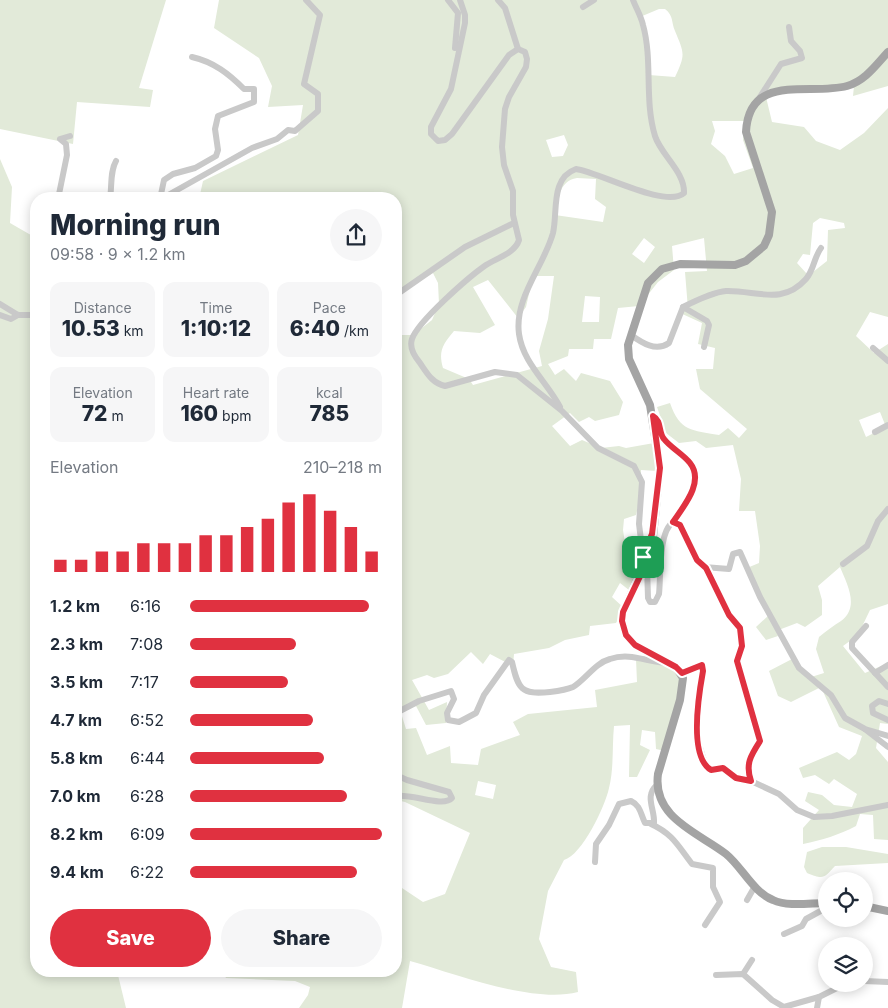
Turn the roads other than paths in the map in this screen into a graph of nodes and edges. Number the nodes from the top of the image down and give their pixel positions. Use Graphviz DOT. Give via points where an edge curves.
graph roads {
  1 [pos="306,0"];
  2 [pos="448,0"];
  3 [pos="460,0"];
  4 [pos="498,0"];
  5 [pos="594,0"];
  6 [pos="633,0"];
  7 [pos="583,7"];
  8 [pos="789,28"];
  9 [pos="518,49"];
  10 [pos="888,52"];
  11 [pos="192,57"];
  12 [pos="457,58"];
  13 [pos="758,101"];
  14 [pos="70,136"];
  15 [pos="116,161"];
  16 [pos="59,192"];
  17 [pos="111,192"];
  18 [pos="161,192"];
  19 [pos="173,192"];
  20 [pos="514,223"];
  21 [pos="821,248"];
  22 [pos="402,291"];
  23 [pos="0,304"];
  24 [pos="683,307"];
  25 [pos="30,314"];
  26 [pos="0,315"];
  27 [pos="18,315"];
  28 [pos="631,335"];
  29 [pos="704,347"];
  30 [pos="873,348"];
  31 [pos="888,361"];
  32 [pos="562,410"];
  33 [pos="653,416"];
  34 [pos="888,425"];
  35 [pos="875,432"];
  36 [pos="888,509"];
  37 [pos="673,522"];
  38 [pos="652,534"];
  39 [pos="643,557"];
  40 [pos="843,564"];
  41 [pos="645,568"];
  42 [pos="706,568"];
  43 [pos="866,626"];
  44 [pos="667,663"];
  45 [pos="888,665"];
  46 [pos="875,672"];
  47 [pos="682,673"];
  48 [pos="888,687"];
  49 [pos="888,704"];
  50 [pos="402,709"];
  51 [pos="888,720"];
  52 [pos="865,729"];
  53 [pos="888,736"];
  54 [pos="888,747"];
  55 [pos="402,778"];
  56 [pos="751,781"];
  57 [pos="658,785"];
  58 [pos="402,796"];
  59 [pos="888,805"];
  60 [pos="651,824"];
  61 [pos="595,862"];
  62 [pos="756,886"];
  63 [pos="747,900"];
  64 [pos="818,903"];
  65 [pos="873,908"];
  66 [pos="888,911"];
  67 [pos="818,913"];
  68 [pos="705,925"];
  69 [pos="784,934"];
  70 [pos="752,960"];
  71 [pos="742,974"];
  72 [pos="716,975"];
  73 [pos="873,981"];
  74 [pos="888,982"];
  75 [pos="829,992"];
  76 [pos="819,997"];
  77 [pos="817,1008"];
  1 -- 19 [label="street" via="320,15 304,84 318,94 318,110 295,130 288,130 277,139 252,148"];
  2 -- 12 [label="street" via="458,13 454,56"];
  3 -- 12 [label="street" via="465,15"];
  4 -- 9 [label="street" via="505,8"];
  5 -- 7 [label="street"];
  6 -- 32 [label="street" via="643,25 653,130 658,145 679,174 684,193 673,198 576,169 567,172 561,180 552,235 519,315 518,326 527,358"];
  8 -- 13 [label="street" via="802,58 781,64"];
  9 -- 12 [label="street" via="508,55 452,134 438,141 431,134 431,127 451,89"];
  9 -- 20 [label="street" via="528,58 509,97 502,147 513,192"];
  10 -- 13 [label="main road" via="856,83 782,90 769,93"];
  11 -- 18 [label="street" via="206,60 230,75 244,89 254,89 254,102 218,116 216,156 195,168 173,174 164,180"];
  13 -- 28 [label="main road" via="747,121 746,132 772,212 764,246 746,261 735,265 680,264 662,269 648,284"];
  14 -- 16 [label="street" via="60,139 66,144 67,155"];
  15 -- 17 [label="street" via="112,168"];
  20 -- 22 [label="street" via="465,247"];
  20 -- 32 [label="street" via="519,240 516,247 457,287 415,333 412,352 440,385 450,386 495,372 510,373 523,379"];
  21 -- 24 [label="street" via="806,279 794,289 768,296 724,291"];
  23 -- 27 [label="street"];
  24 -- 28 [label="street" via="669,343 664,347 656,348"];
  24 -- 29 [label="street" via="707,321"];
  25 -- 27 [label="street"];
  26 -- 27 [label="street" via="11,319"];
  28 -- 33 [label="main road" via="629,359 644,388"];
  30 -- 31 [label="street"];
  32 -- 39 [label="street" via="592,444 630,463 638,471 642,482 639,524"];
  33 -- 37 [label="street" via="659,421 665,440 694,471 693,490"];
  33 -- 38 [label="main road" via="660,468"];
  34 -- 35 [label="street"];
  36 -- 40 [label="street" via="878,521 867,546"];
  37 -- 41 [label="street" via="664,538 659,594 655,602 648,598"];
  37 -- 42 [label="street" via="680,525 697,560"];
  38 -- 39 [label="main road"];
  38 -- 41 [label="main road" via="651,556"];
  39 -- 41 [label="main road"];
  41 -- 44 [label="main road" via="623,612 623,629 635,645"];
  42 -- 52 [label="street" via="729,569 733,554 742,554 760,597 799,668 831,695 845,718"];
  42 -- 56 [label="street" via="729,615 742,633 737,661 760,741 749,760"];
  43 -- 46 [label="street" via="851,645"];
  44 -- 47 [label="main road"];
  44 -- 50 [label="street" via="651,663 631,656 612,658 572,687 534,693 527,692 518,684 509,660 484,695 476,713 468,719 456,723 448,720 447,713 454,699 451,691"];
  45 -- 46 [label="street"];
  46 -- 48 [label="street"];
  47 -- 56 [label="street" via="700,665 703,668 696,721 697,738 707,767 711,770 723,768 736,778"];
  47 -- 57 [label="main road" via="680,700 658,774"];
  49 -- 51 [label="street" via="879,701 872,706 873,713"];
  52 -- 53 [label="street"];
  52 -- 54 [label="street"];
  55 -- 58 [label="street" via="449,792 452,798 443,802"];
  56 -- 59 [label="street" via="779,794 797,810 814,817"];
  57 -- 60 [label="street" via="651,792 654,817"];
  57 -- 62 [label="main road" via="661,801 677,820 726,854"];
  60 -- 61 [label="street" via="644,820 636,804 631,801 619,804 610,825 596,844"];
  60 -- 68 [label="street" via="672,836 692,864 713,868 713,887 720,902"];
  62 -- 63 [label="street"];
  62 -- 64 [label="main road" via="779,902"];
  65 -- 66 [label="main road"];
  67 -- 69 [label="street" via="802,926"];
  70 -- 71 [label="street"];
  71 -- 72 [label="street"];
  71 -- 76 [label="street" via="784,1007"];
  73 -- 74 [label="street"];
  75 -- 76 [label="street"];
  76 -- 77 [label="street"];
}
